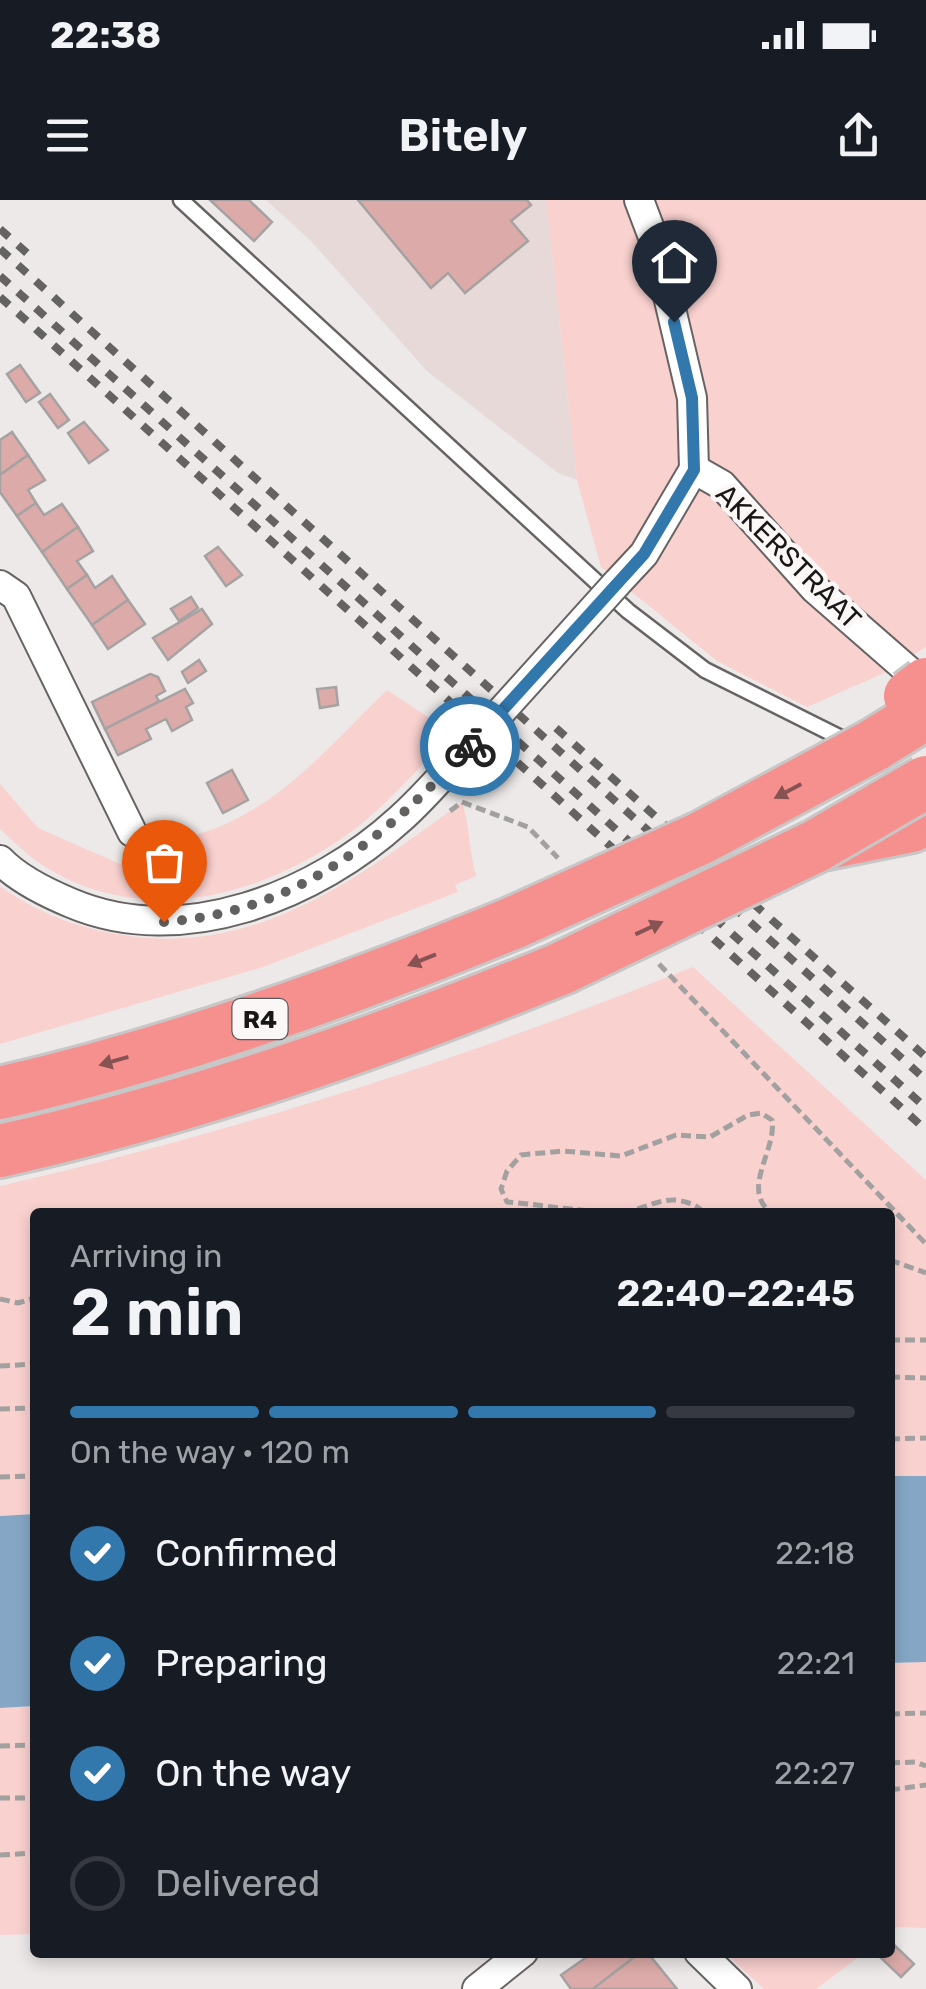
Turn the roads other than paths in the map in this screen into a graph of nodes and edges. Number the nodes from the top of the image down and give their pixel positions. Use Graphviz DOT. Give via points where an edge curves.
graph roads {
  1 [pos="181,200"];
  2 [pos="639,200"];
  3 [pos="694,470"];
  4 [pos="0,585"];
  5 [pos="926,685"];
  6 [pos="926,713"];
  7 [pos="899,778"];
  8 [pos="926,809"];
  9 [pos="132,832"];
  10 [pos="0,860"];
  11 [pos="0,1093"];
  12 [pos="0,1152"];
  13 [pos="516,1958"];
  14 [pos="705,1958"];
  15 [pos="477,1989"];
  16 [pos="737,1989"];
  1 -- 7 [label="lane" via="628,611 704,670 858,746"];
  2 -- 3 [label="street" via="692,398"];
  3 -- 5 [label="street, AKKERSTRAAT" via="722,485 815,589"];
  3 -- 10 [label="street, bridge" via="644,554 469,747 399,820 314,877 250,906 164,922 94,913"];
  4 -- 9 [label="street" via="16,596"];
  5 -- 7 [label="highway, bridge" via="910,696"];
  6 -- 7 [label="highway, R4"];
  7 -- 8 [label="lane"];
  7 -- 11 [label="highway, R4, one-way, bridge" via="701,838 370,982"];
  12 -- 7 [label="highway, R4, one-way, bridge" via="270,1078 560,968 816,846"];
  13 -- 15 [label="street"];
  14 -- 16 [label="street"];
}
